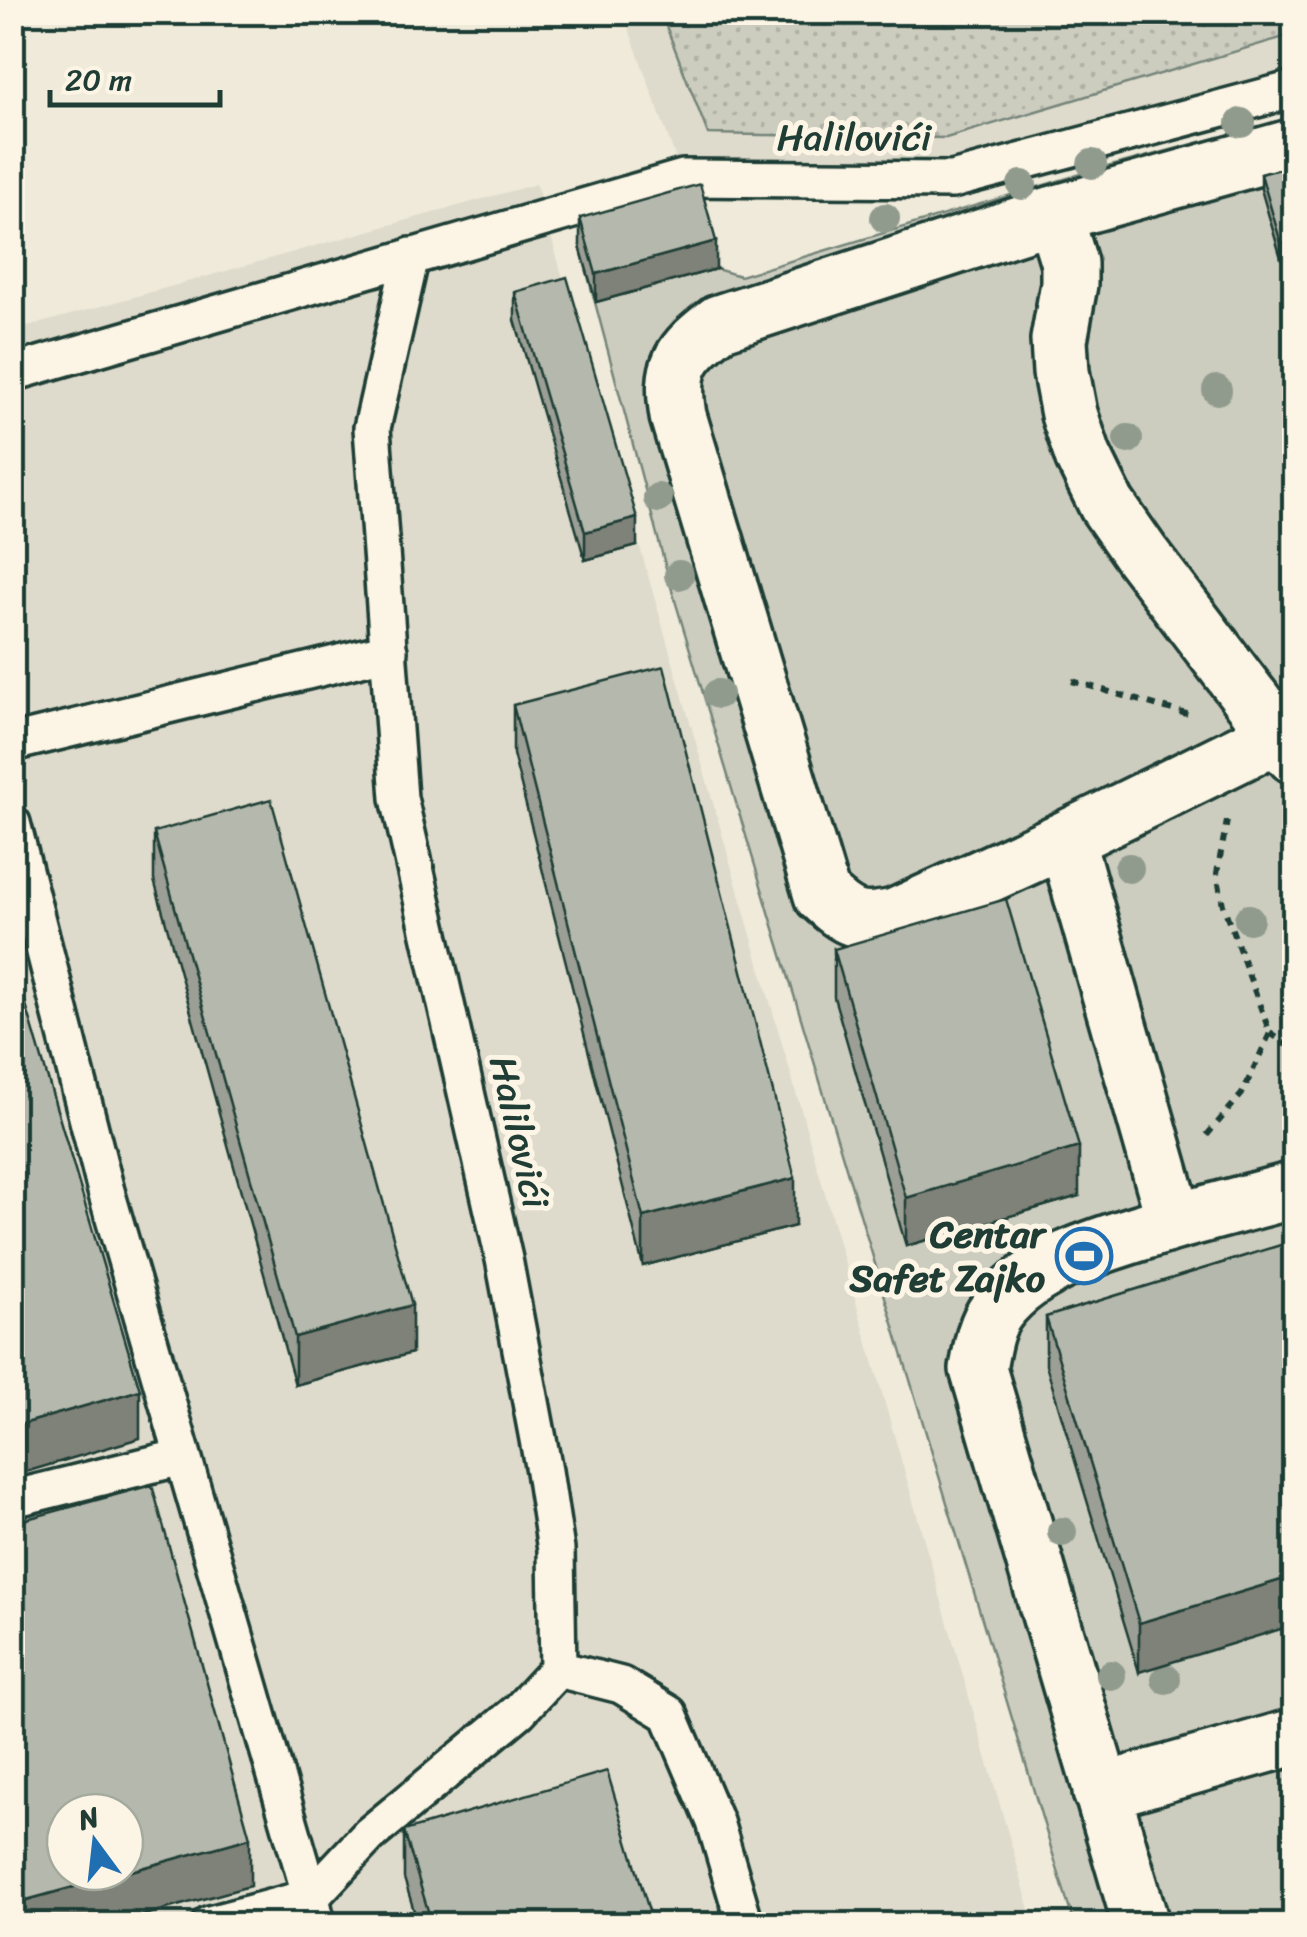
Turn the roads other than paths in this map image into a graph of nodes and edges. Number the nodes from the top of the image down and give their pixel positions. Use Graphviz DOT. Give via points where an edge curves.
graph roads {
  1 [pos="1294,88"];
  2 [pos="1294,147"];
  3 [pos="1054,214"];
  4 [pos="411,256"];
  5 [pos="12,373"];
  6 [pos="389,651"];
  7 [pos="1279,737"];
  8 [pos="12,744"];
  9 [pos="12,823"];
  10 [pos="1066,839"];
  11 [pos="1294,1190"];
  12 [pos="1175,1222"];
  13 [pos="182,1456"];
  14 [pos="12,1499"];
  15 [pos="558,1669"];
  16 [pos="1294,1737"];
  17 [pos="1101,1792"];
  18 [pos="314,1911"];
  19 [pos="210,1924"];
  20 [pos="746,1924"];
  21 [pos="1141,1924"];
  1 -- 4 [label="lane, Halilovići" via="952,180 683,178"];
  2 -- 3 [label="street"];
  3 -- 7 [label="street" via="1069,274 1061,372 1083,456 1107,506"];
  3 -- 10 [label="street" via="719,323 678,363 674,387 822,895 844,916 881,920"];
  4 -- 5 [label="lane, Halilovići"];
  4 -- 6 [label="lane, Halilovići" via="372,428"];
  6 -- 8 [label="lane"];
  6 -- 15 [label="lane, Halilovići" via="399,798 504,1259 544,1471 556,1550"];
  7 -- 10 [label="street"];
  9 -- 13 [label="lane"];
  10 -- 12 [label="street"];
  11 -- 12 [label="street"];
  12 -- 17 [label="street" via="1088,1249 1026,1282 996,1311 978,1370"];
  13 -- 14 [label="lane"];
  13 -- 18 [label="lane"];
  15 -- 18 [label="lane" via="519,1710 369,1835"];
  15 -- 20 [label="lane" via="622,1685 669,1714 714,1822"];
  16 -- 17 [label="street"];
  17 -- 21 [label="street"];
  18 -- 19 [label="lane"];
}
